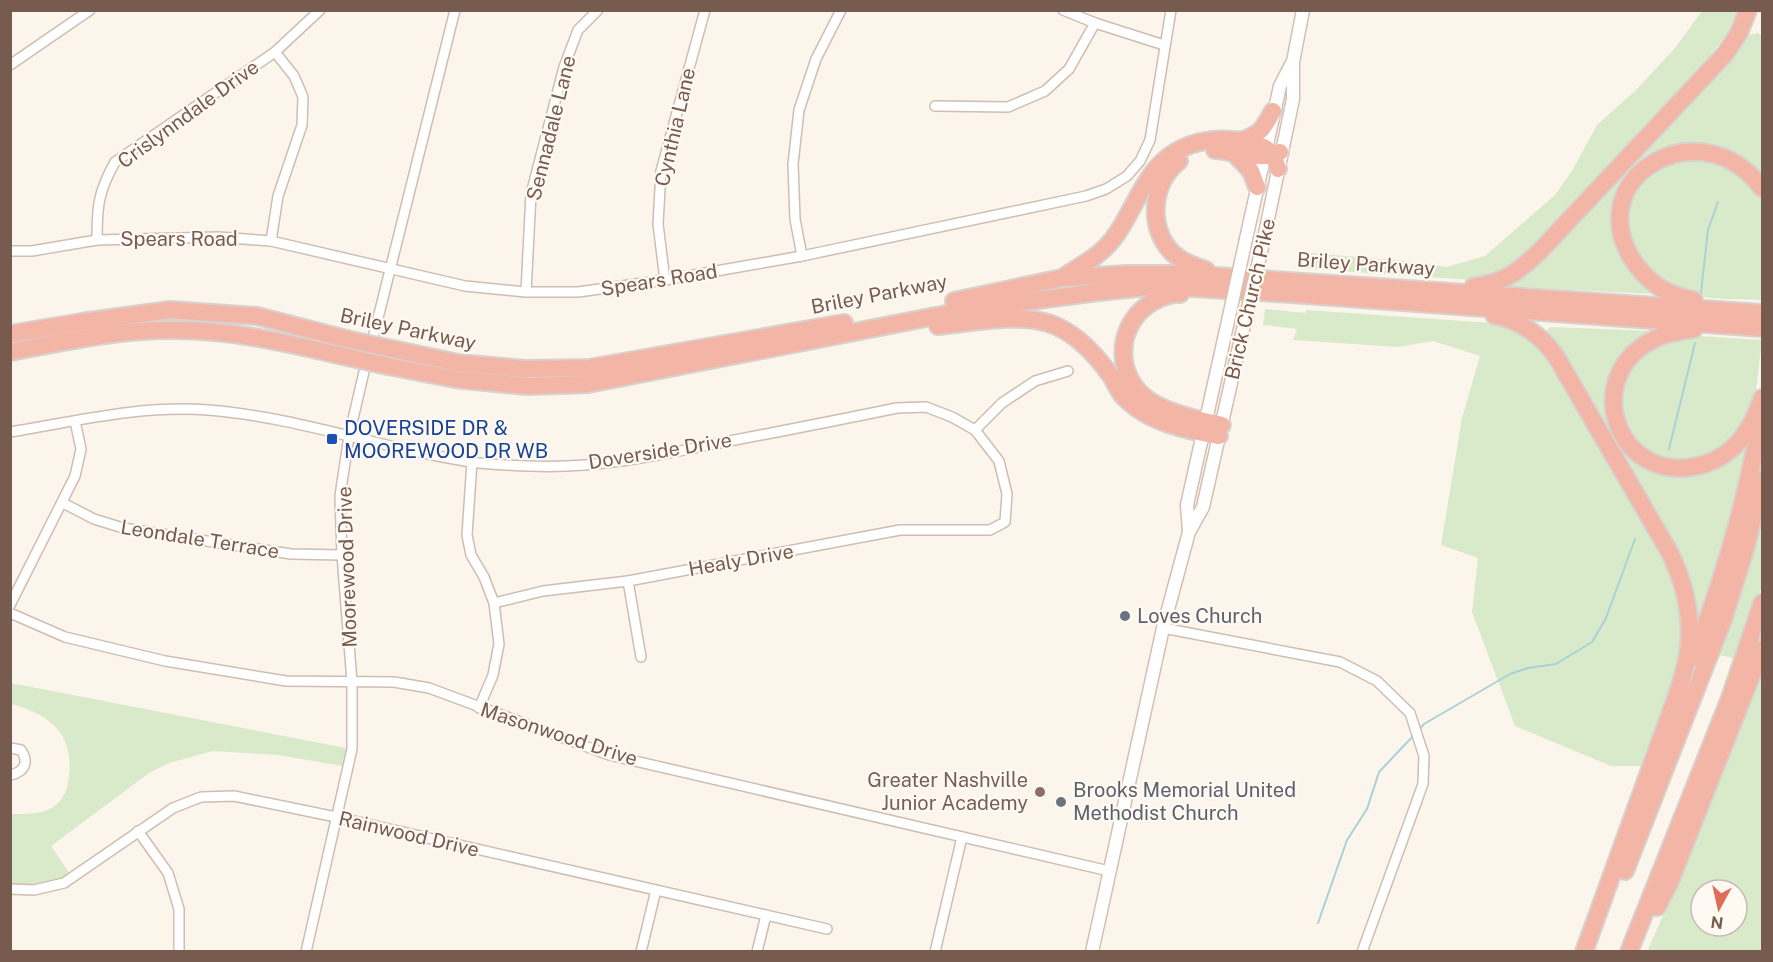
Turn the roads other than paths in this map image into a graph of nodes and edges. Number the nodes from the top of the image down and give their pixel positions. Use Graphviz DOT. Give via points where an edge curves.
graph roads {
  1 [pos="90,10"];
  2 [pos="320,10"];
  3 [pos="454,10"];
  4 [pos="598,10"];
  5 [pos="705,10"];
  6 [pos="841,10"];
  7 [pos="1063,10"];
  8 [pos="1171,10"];
  9 [pos="1303,10"];
  10 [pos="1748,10"];
  11 [pos="1095,23"];
  12 [pos="1164,45"];
  13 [pos="275,52"];
  14 [pos="1293,62"];
  15 [pos="10,65"];
  16 [pos="935,106"];
  17 [pos="1273,111"];
  18 [pos="1236,146"];
  19 [pos="1273,156"];
  20 [pos="1257,187"];
  21 [pos="1762,188"];
  22 [pos="97,240"];
  23 [pos="271,241"];
  24 [pos="10,251"];
  25 [pos="802,256"];
  26 [pos="390,267"];
  27 [pos="1227,276"];
  28 [pos="1062,278"];
  29 [pos="665,280"];
  30 [pos="1451,291"];
  31 [pos="526,292"];
  32 [pos="1292,294"];
  33 [pos="1434,305"];
  34 [pos="1762,313"];
  35 [pos="1741,326"];
  36 [pos="1762,328"];
  37 [pos="10,334"];
  38 [pos="848,334"];
  39 [pos="10,352"];
  40 [pos="1068,371"];
  41 [pos="1762,398"];
  42 [pos="1762,408"];
  43 [pos="75,421"];
  44 [pos="1212,429"];
  45 [pos="975,430"];
  46 [pos="10,432"];
  47 [pos="349,436"];
  48 [pos="472,462"];
  49 [pos="1762,479"];
  50 [pos="63,503"];
  51 [pos="990,530"];
  52 [pos="342,555"];
  53 [pos="628,580"];
  54 [pos="494,603"];
  55 [pos="1762,603"];
  56 [pos="10,605"];
  57 [pos="10,613"];
  58 [pos="1163,628"];
  59 [pos="1762,650"];
  60 [pos="641,657"];
  61 [pos="352,682"];
  62 [pos="479,708"];
  63 [pos="1670,714"];
  64 [pos="10,748"];
  65 [pos="10,775"];
  66 [pos="336,817"];
  67 [pos="138,831"];
  68 [pos="962,837"];
  69 [pos="1109,871"];
  70 [pos="10,889"];
  71 [pos="656,890"];
  72 [pos="766,915"];
  73 [pos="827,929"];
  74 [pos="179,951"];
  75 [pos="306,951"];
  76 [pos="641,951"];
  77 [pos="757,951"];
  78 [pos="935,951"];
  79 [pos="1092,951"];
  80 [pos="1362,951"];
  81 [pos="1584,951"];
  82 [pos="1593,951"];
  83 [pos="1629,951"];
  84 [pos="1636,951"];
  1 -- 15 [label="street"];
  2 -- 13 [label="street, Crislynndale Drive"];
  3 -- 26 [label="street, Moorewood Drive"];
  4 -- 31 [label="street, Sennadale Lane" via="578,30 564,67 531,194"];
  5 -- 29 [label="street, Cynthia Lane" via="661,171 658,224"];
  6 -- 25 [label="street" via="816,59 799,110 793,164 795,219"];
  7 -- 11 [label="street"];
  8 -- 12 [label="street, Spears Road"];
  9 -- 14 [label="main road, Brick Church Pike"];
  10 -- 30 [label="highway" via="1725,54 1518,272 1495,283"];
  11 -- 12 [label="street"];
  11 -- 16 [label="street" via="1069,69 1045,91 1008,107"];
  12 -- 25 [label="street, Spears Road" via="1150,140 1140,161 1107,189"];
  13 -- 22 [label="street, Crislynndale Drive" via="115,162 97,206"];
  13 -- 23 [label="street" via="294,76 303,97 302,125 278,196"];
  14 -- 17 [label="main road, Brick Church Pike"];
  14 -- 19 [label="main road, Brick Church Pike" via="1293,99"];
  17 -- 18 [label="highway" via="1263,130"];
  17 -- 19 [label="main road, Brick Church Pike"];
  18 -- 19 [label="highway"];
  18 -- 20 [label="highway"];
  18 -- 27 [label="highway" via="1195,153 1174,165 1157,190 1155,212 1164,240 1177,257"];
  18 -- 28 [label="highway" via="1205,140 1170,155 1147,181 1112,241"];
  19 -- 20 [label="main road, Brick Church Pike"];
  19 -- 44 [label="main road, Brick Church Pike, bridge" via="1263,243 1244,325"];
  20 -- 44 [label="main road, Brick Church Pike, bridge" via="1228,321"];
  21 -- 34 [label="highway" via="1744,169 1719,156 1693,151 1666,156 1647,166 1632,183 1624,197 1620,227 1632,259 1658,288 1682,297"];
  22 -- 23 [label="street, Spears Road" via="209,236"];
  22 -- 24 [label="street, Spears Road"];
  23 -- 26 [label="street, Spears Road"];
  25 -- 29 [label="street, Spears Road"];
  26 -- 31 [label="street, Spears Road" via="465,286"];
  26 -- 47 [label="street, Moorewood Drive"];
  27 -- 28 [label="highway, Briley Parkway" via="1128,274"];
  27 -- 30 [label="highway, Briley Parkway"];
  28 -- 37 [label="highway, Briley Parkway, bridge" via="899,313 589,368 525,369 459,363 257,316 170,310"];
  29 -- 31 [label="street, Spears Road" via="588,291"];
  30 -- 34 [label="highway, Briley Parkway"];
  32 -- 33 [label="highway, Briley Parkway"];
  32 -- 38 [label="highway, Briley Parkway" via="1147,287 977,308"];
  32 -- 44 [label="highway" via="1264,298 1173,294 1146,306 1133,319 1123,351 1133,384 1145,398"];
  33 -- 35 [label="highway, Briley Parkway"];
  33 -- 63 [label="highway" via="1502,316 1544,341 1640,499 1679,571 1689,611 1689,648"];
  35 -- 36 [label="highway, Briley Parkway"];
  35 -- 41 [label="highway" via="1677,331 1646,343 1634,352 1619,375 1613,405 1615,419 1631,449 1650,462 1669,469 1690,469 1711,462 1743,438 1755,421"];
  38 -- 39 [label="highway, Briley Parkway, bridge" via="588,384 527,386 455,379 214,331 169,330 88,337"];
  38 -- 44 [label="highway" via="1012,319 1048,323 1095,356 1123,395 1144,413 1179,427"];
  40 -- 45 [label="street" via="1035,381 1002,403"];
  42 -- 63 [label="highway" via="1729,556"];
  43 -- 46 [label="street, Doverside Drive"];
  43 -- 47 [label="street, Doverside Drive" via="153,409 207,410 256,415"];
  43 -- 50 [label="street" via="81,449"];
  44 -- 58 [label="main road, Brick Church Pike" via="1187,505 1189,532"];
  45 -- 48 [label="street, Doverside Drive" via="926,407 897,408 647,458 532,466"];
  45 -- 51 [label="street, Doverside Drive" via="999,461 1007,494 1005,522"];
  47 -- 48 [label="street, Doverside Drive"];
  47 -- 52 [label="street, Moorewood Drive" via="340,496"];
  48 -- 54 [label="street" via="467,535 471,555"];
  49 -- 82 [label="highway" via="1723,620"];
  50 -- 52 [label="street, Leondale Terrace" via="123,528 291,554"];
  50 -- 56 [label="street"];
  51 -- 53 [label="street, Healy Drive" via="900,530"];
  52 -- 61 [label="street, Moorewood Drive"];
  53 -- 54 [label="street, Healy Drive" via="543,591"];
  53 -- 60 [label="street"];
  54 -- 62 [label="street" via="499,644 493,675"];
  55 -- 83 [label="highway" via="1730,698"];
  57 -- 61 [label="street, Masonwood Drive" via="65,637 165,661 286,681"];
  58 -- 69 [label="main road, Brick Church Pike"];
  58 -- 80 [label="street" via="1340,662 1377,681 1410,713 1424,756 1423,784"];
  59 -- 84 [label="highway" via="1669,884"];
  61 -- 62 [label="street, Masonwood Drive" via="394,682 429,688"];
  61 -- 66 [label="street, Moorewood Drive" via="352,749"];
  62 -- 68 [label="street, Masonwood Drive" via="609,755"];
  63 -- 81 [label="highway"];
  64 -- 65 [label="street" via="21,750 26,760 19,773"];
  66 -- 67 [label="street, Rainwood Drive" via="234,795 201,796 172,808"];
  66 -- 71 [label="street, Rainwood Drive"];
  66 -- 75 [label="street, Moorewood Drive"];
  67 -- 70 [label="street, Rainwood Drive" via="64,883 34,890"];
  67 -- 74 [label="street" via="168,873 179,909"];
  68 -- 69 [label="street, Masonwood Drive"];
  68 -- 78 [label="street"];
  69 -- 79 [label="main road, Brick Church Pike"];
  71 -- 72 [label="street, Rainwood Drive"];
  71 -- 76 [label="street"];
  72 -- 73 [label="street, Rainwood Drive"];
  72 -- 77 [label="street"];
}
